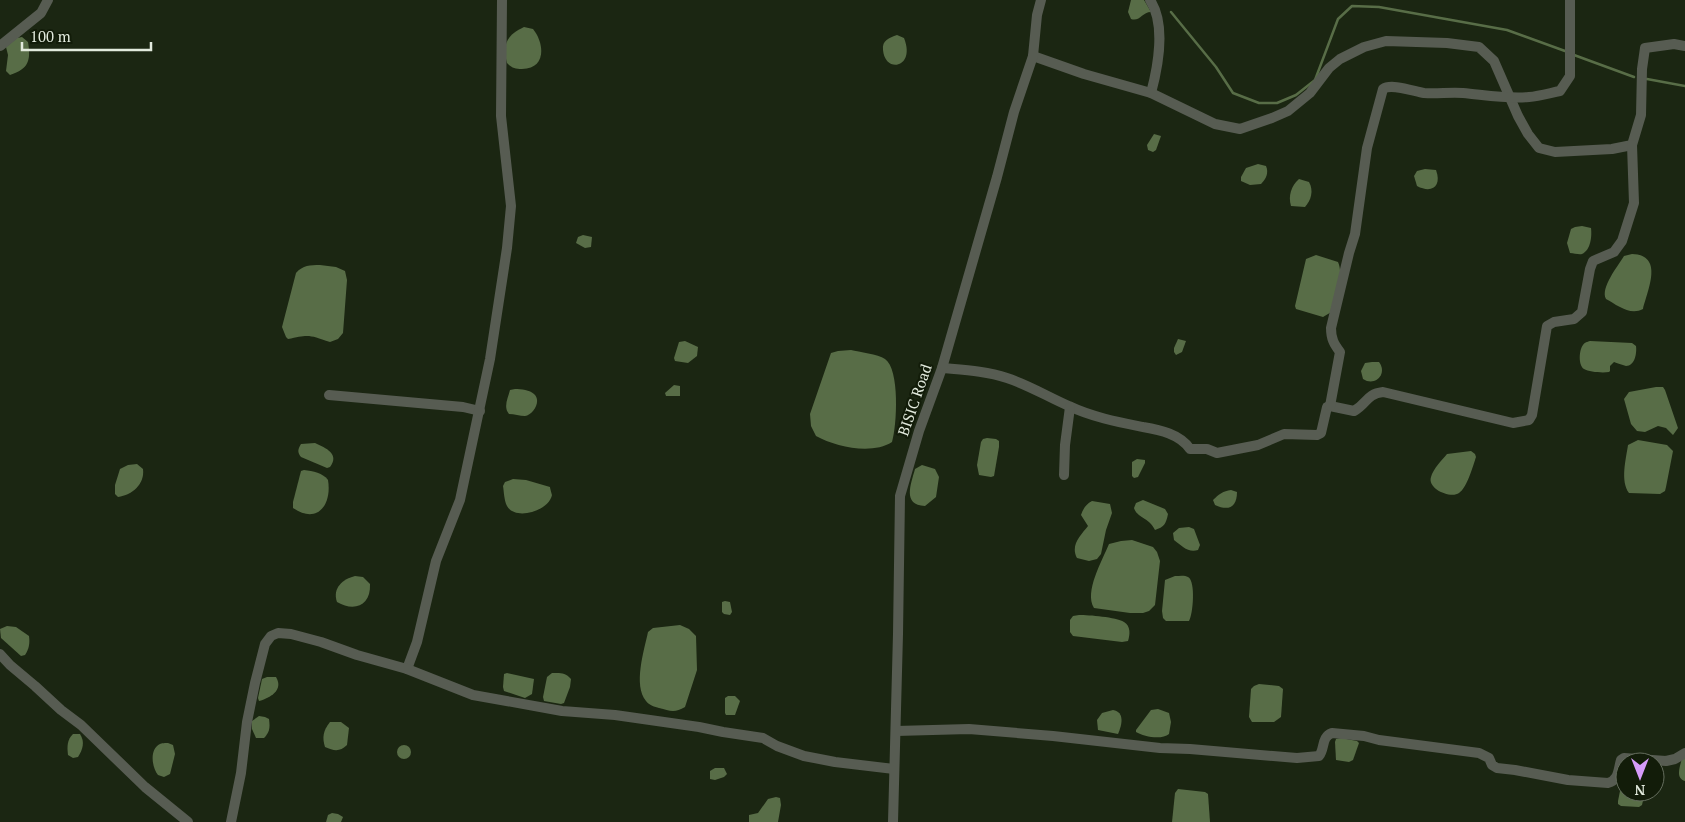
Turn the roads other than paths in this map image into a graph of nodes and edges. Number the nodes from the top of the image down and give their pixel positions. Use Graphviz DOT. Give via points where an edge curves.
graph roads {
  1 [pos="48,0"];
  2 [pos="502,0"];
  3 [pos="1041,0"];
  4 [pos="1150,0"];
  5 [pos="1570,0"];
  6 [pos="0,46"];
  7 [pos="1685,46"];
  8 [pos="1033,56"];
  9 [pos="1151,93"];
  10 [pos="1509,97"];
  11 [pos="1632,145"];
  12 [pos="942,368"];
  13 [pos="329,395"];
  14 [pos="1330,406"];
  15 [pos="1070,407"];
  16 [pos="480,411"];
  17 [pos="1064,475"];
  18 [pos="0,654"];
  19 [pos="407,670"];
  20 [pos="896,731"];
  21 [pos="1685,753"];
  22 [pos="894,769"];
  23 [pos="188,822"];
  24 [pos="231,822"];
  25 [pos="893,822"];
  1 -- 6 [label="street" via="41,13"];
  2 -- 16 [label="street" via="501,116 511,206"];
  3 -- 8 [label="street, BISIC Road"];
  4 -- 9 [label="street" via="1158,16 1159,42"];
  5 -- 10 [label="street" via="1570,76 1560,91"];
  7 -- 11 [label="street" via="1674,44 1645,48 1641,115"];
  8 -- 9 [label="street"];
  8 -- 12 [label="street, BISIC Road" via="1014,112"];
  9 -- 10 [label="street" via="1216,124 1240,129 1288,111 1310,93 1340,59 1386,41 1479,47 1494,61"];
  10 -- 11 [label="street" via="1539,148 1555,152"];
  10 -- 14 [label="street" via="1428,93 1393,87 1383,89 1366,148 1355,234 1331,328 1331,336 1340,352"];
  11 -- 14 [label="street" via="1634,203 1622,241 1614,252 1593,261 1582,312 1574,319 1547,326 1529,420 1513,423 1383,392 1376,392 1354,411"];
  12 -- 15 [label="street" via="1006,378"];
  12 -- 20 [label="street, BISIC Road" via="900,496"];
  13 -- 16 [label="street"];
  14 -- 15 [label="street" via="1326,410 1321,433 1317,435 1284,434 1258,444 1217,453 1190,449 1177,436"];
  15 -- 17 [label="street"];
  16 -- 19 [label="street" via="460,500 436,561"];
  18 -- 23 [label="street" via="82,725 145,787"];
  19 -- 22 [label="street" via="480,696 562,711 615,715 763,738 804,756"];
  19 -- 24 [label="street" via="291,634 271,636 265,644 255,683"];
  20 -- 21 [label="street" via="969,729 1297,758 1319,756 1325,738 1332,733 1478,753 1489,758 1497,768 1608,783 1616,779 1624,758 1666,761"];
  20 -- 22 [label="street, BISIC Road"];
  22 -- 25 [label="street, BISIC Road"];
}
